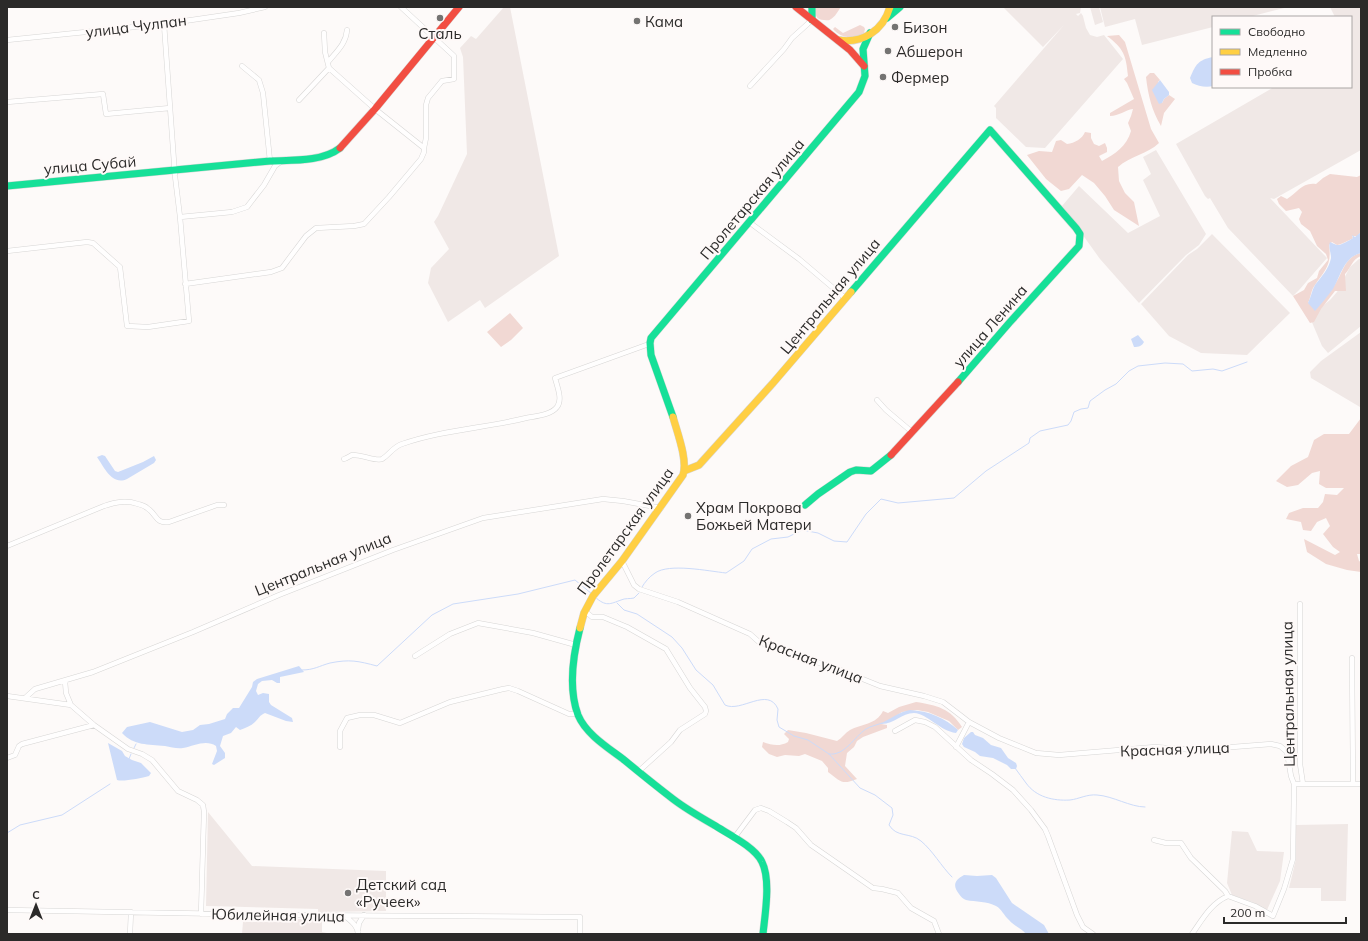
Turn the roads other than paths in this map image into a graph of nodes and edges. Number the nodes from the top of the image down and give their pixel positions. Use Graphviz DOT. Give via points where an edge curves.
graph roads {
  1 [pos="265,7"];
  2 [pos="401,7"];
  3 [pos="459,7"];
  4 [pos="796,7"];
  5 [pos="812,7"];
  6 [pos="890,7"];
  7 [pos="900,7"];
  8 [pos="887,18"];
  9 [pos="812,20"];
  10 [pos="164,24"];
  11 [pos="347,30"];
  12 [pos="324,33"];
  13 [pos="870,33"];
  14 [pos="434,37"];
  15 [pos="7,40"];
  16 [pos="838,40"];
  17 [pos="328,62"];
  18 [pos="242,66"];
  19 [pos="864,66"];
  20 [pos="330,68"];
  21 [pos="750,86"];
  22 [pos="299,100"];
  23 [pos="7,102"];
  24 [pos="170,108"];
  25 [pos="375,109"];
  26 [pos="424,148"];
  27 [pos="283,160"];
  28 [pos="270,161"];
  29 [pos="175,170"];
  30 [pos="7,186"];
  31 [pos="180,217"];
  32 [pos="749,222"];
  33 [pos="1080,234"];
  34 [pos="7,251"];
  35 [pos="185,284"];
  36 [pos="845,298"];
  37 [pos="649,344"];
  38 [pos="877,400"];
  39 [pos="912,432"];
  40 [pos="344,459"];
  41 [pos="684,470"];
  42 [pos="224,505"];
  43 [pos="805,505"];
  44 [pos="660,508"];
  45 [pos="7,546"];
  46 [pos="622,561"];
  47 [pos="1300,604"];
  48 [pos="585,611"];
  49 [pos="576,645"];
  50 [pos="415,656"];
  51 [pos="1352,658"];
  52 [pos="65,681"];
  53 [pos="7,696"];
  54 [pos="25,698"];
  55 [pos="71,705"];
  56 [pos="578,714"];
  57 [pos="88,720"];
  58 [pos="969,722"];
  59 [pos="94,725"];
  60 [pos="84,729"];
  61 [pos="895,731"];
  62 [pos="1245,746"];
  63 [pos="340,747"];
  64 [pos="956,747"];
  65 [pos="7,758"];
  66 [pos="639,771"];
  67 [pos="1294,784"];
  68 [pos="1303,784"];
  69 [pos="1353,784"];
  70 [pos="1361,784"];
  71 [pos="734,838"];
  72 [pos="1154,840"];
  73 [pos="1228,896"];
  74 [pos="7,910"];
  75 [pos="131,912"];
  76 [pos="201,914"];
  77 [pos="364,915"];
  78 [pos="345,916"];
  79 [pos="358,932"];
  80 [pos="130,934"];
  81 [pos="580,934"];
  82 [pos="763,934"];
  83 [pos="939,934"];
  84 [pos="1093,934"];
  85 [pos="1192,934"];
  1 -- 10 [label="street, улица Чулпан"];
  2 -- 14 [label="street"];
  3 -- 14 [label="street, улица Субай"];
  4 -- 9 [label="street"];
  5 -- 9 [label="street"];
  6 -- 8 [label="street"];
  7 -- 8 [label="street"];
  8 -- 13 [label="street"];
  9 -- 16 [label="street"];
  9 -- 21 [label="street" via="792,38"];
  10 -- 15 [label="street, улица Чулпан"];
  10 -- 24 [label="street"];
  11 -- 17 [label="street" via="343,44"];
  12 -- 17 [label="street"];
  13 -- 16 [label="street" via="854,41"];
  13 -- 19 [label="street, Пролетарская улица" via="863,49"];
  14 -- 25 [label="street, улица Субай"];
  14 -- 26 [label="street" via="454,56 454,79 442,81 428,98"];
  16 -- 19 [label="street"];
  17 -- 20 [label="street"];
  18 -- 28 [label="street" via="259,80 265,103"];
  19 -- 32 [label="street, Пролетарская улица" via="864,79 859,92"];
  20 -- 22 [label="street"];
  20 -- 25 [label="street"];
  23 -- 24 [label="street" via="104,94 106,114"];
  24 -- 29 [label="street"];
  25 -- 26 [label="street"];
  25 -- 27 [label="street, улица Субай" via="339,149 331,154"];
  26 -- 35 [label="street" via="421,159 364,224 316,228 306,236 282,268 271,272"];
  27 -- 28 [label="street, улица Субай"];
  27 -- 31 [label="street" via="275,166 247,207 232,212"];
  28 -- 29 [label="street, улица Субай"];
  29 -- 30 [label="street, улица Субай"];
  29 -- 31 [label="street"];
  31 -- 35 [label="street"];
  32 -- 36 [label="street" via="799,259"];
  32 -- 37 [label="street, Пролетарская улица" via="651,338"];
  33 -- 36 [label="street, Центральная улица" via="990,130"];
  33 -- 39 [label="street, улица Ленина" via="1079,246"];
  34 -- 35 [label="street" via="94,243 120,267 126,326 189,321"];
  36 -- 41 [label="street, Центральная улица" via="699,465"];
  37 -- 40 [label="street" via="555,378 559,397 558,406 552,412 400,445 378,460 352,455"];
  37 -- 41 [label="street, Пролетарская улица" via="680,443"];
  38 -- 39 [label="street"];
  39 -- 43 [label="street, улица Ленина" via="896,451 870,471 850,472"];
  41 -- 44 [label="street, Пролетарская улица" via="681,480"];
  42 -- 45 [label="street" via="217,505 165,523 158,520 147,507 132,502 119,502"];
  44 -- 46 [label="street, Пролетарская улица"];
  44 -- 52 [label="street, Центральная улица" via="603,499 483,518 393,550 93,672"];
  46 -- 48 [label="street, Пролетарская улица" via="598,590"];
  46 -- 58 [label="street, Красная улица" via="634,585 639,589 678,602 750,634 759,642 880,686 943,702"];
  47 -- 68 [label="street, Центральная улица" via="1300,764"];
  48 -- 49 [label="street, Пролетарская улица"];
  48 -- 66 [label="street" via="592,616 603,617 627,627 666,649 705,707 705,714 680,730 671,742"];
  49 -- 50 [label="street" via="533,633 478,623 450,634"];
  49 -- 56 [label="street, Пролетарская улица" via="573,681"];
  51 -- 69 [label="street"];
  52 -- 54 [label="street, Центральная улица" via="35,689"];
  52 -- 55 [label="street"];
  53 -- 54 [label="street"];
  54 -- 55 [label="street"];
  55 -- 57 [label="street"];
  56 -- 63 [label="street" via="568,714 509,688 450,702 400,723 374,715 347,718 340,731"];
  56 -- 66 [label="street, Пролетарская улица" via="594,736"];
  57 -- 59 [label="street"];
  57 -- 60 [label="street"];
  58 -- 62 [label="street, Красная улица" via="1036,753 1059,755 1155,747 1194,750"];
  58 -- 64 [label="street"];
  59 -- 60 [label="street"];
  59 -- 76 [label="street" via="128,749 152,760 178,791 203,805"];
  60 -- 65 [label="street" via="22,744 15,756"];
  61 -- 64 [label="street" via="915,720 926,722 946,736"];
  62 -- 67 [label="street, Центральная улица" via="1280,746 1287,752"];
  64 -- 84 [label="street" via="1012,790 1040,822 1048,836 1077,915 1083,927"];
  66 -- 71 [label="street, Пролетарская улица" via="674,800"];
  67 -- 68 [label="street, Центральная улица"];
  67 -- 73 [label="street, Центральная улица" via="1293,859 1273,916"];
  68 -- 69 [label="street, Центральная улица"];
  69 -- 70 [label="street, Центральная улица"];
  71 -- 82 [label="street, Пролетарская улица" via="762,861 765,871"];
  71 -- 83 [label="street" via="756,810 761,808 769,811 796,828 811,845 873,888 898,893 911,908 934,921"];
  72 -- 73 [label="street" via="1181,843 1191,858 1226,891"];
  73 -- 85 [label="street" via="1208,911"];
  74 -- 75 [label="street, Юбилейная улица"];
  75 -- 76 [label="street, Юбилейная улица"];
  75 -- 80 [label="street"];
  76 -- 78 [label="street, Юбилейная улица"];
  77 -- 78 [label="street, Юбилейная улица"];
  77 -- 79 [label="street" via="359,923"];
  77 -- 81 [label="street, Юбилейная улица" via="580,917"];
  78 -- 79 [label="street"];
}
